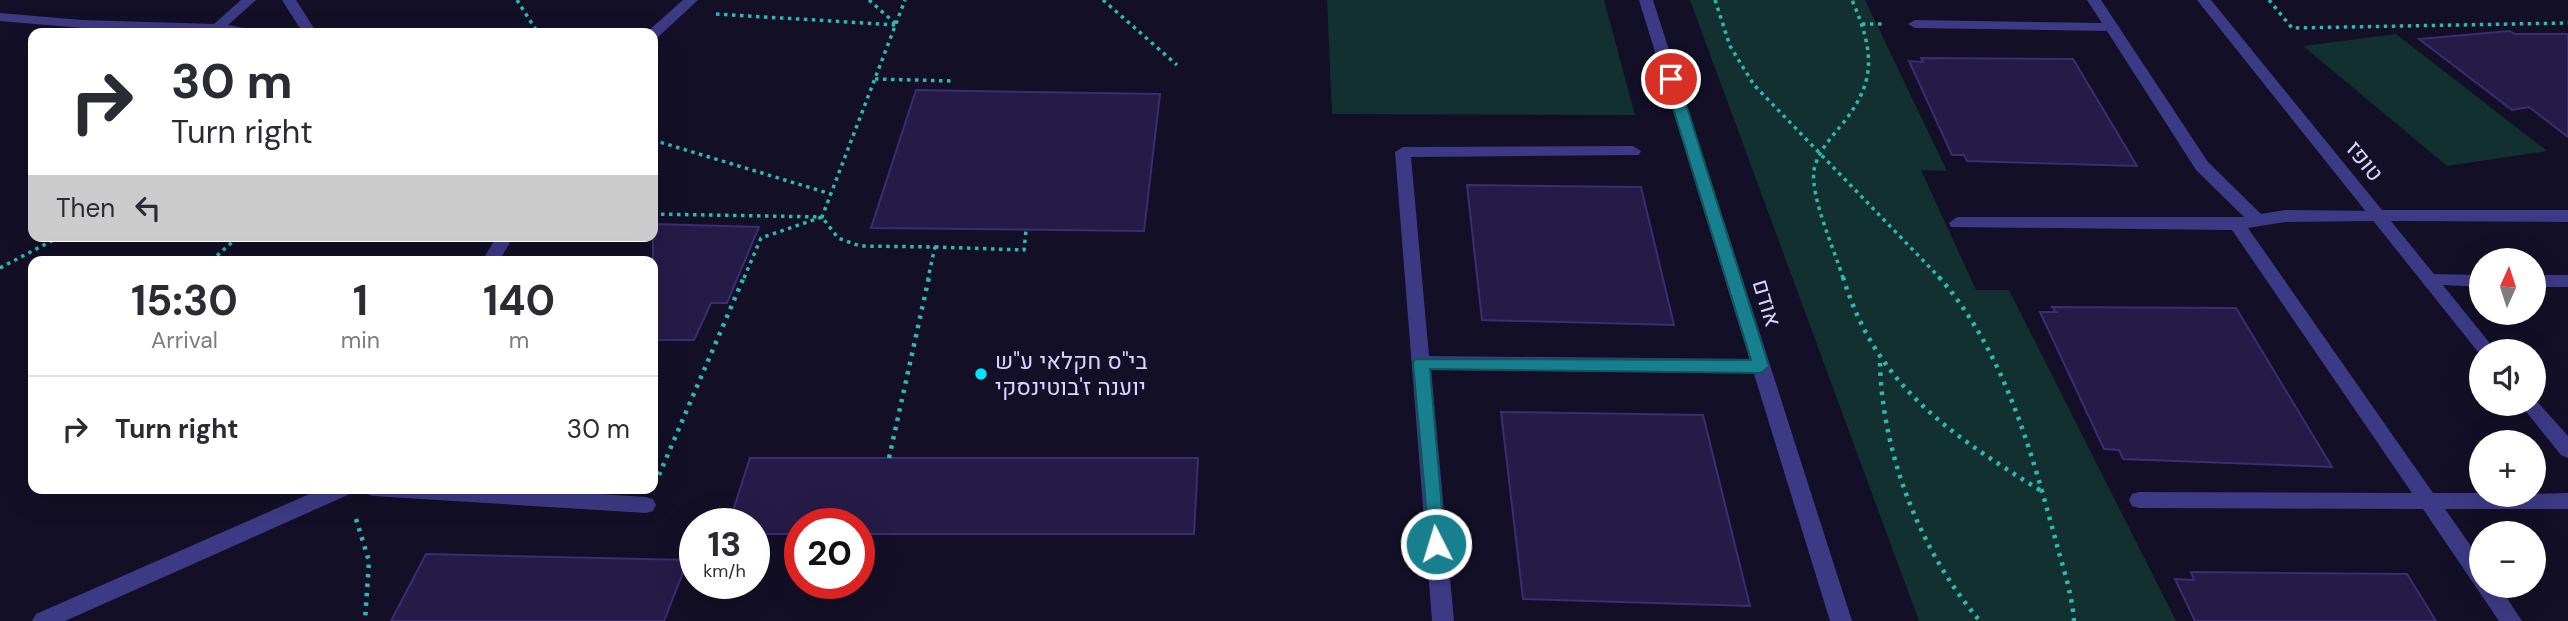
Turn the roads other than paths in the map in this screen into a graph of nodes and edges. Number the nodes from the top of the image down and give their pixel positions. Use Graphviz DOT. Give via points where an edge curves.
graph roads {
  1 [pos="249,0"];
  2 [pos="289,0"];
  3 [pos="691,0"];
  4 [pos="1646,0"];
  5 [pos="2095,0"];
  6 [pos="2204,0"];
  7 [pos="0,17"];
  8 [pos="1915,24"];
  9 [pos="217,27"];
  10 [pos="2112,27"];
  11 [pos="223,28"];
  12 [pos="307,28"];
  13 [pos="658,30"];
  14 [pos="1633,151"];
  15 [pos="2377,215"];
  16 [pos="2568,216"];
  17 [pos="2258,221"];
  18 [pos="1957,223"];
  19 [pos="2237,224"];
  20 [pos="2430,281"];
  21 [pos="2469,281"];
  22 [pos="2546,281"];
  23 [pos="2568,281"];
  24 [pos="2477,339"];
  25 [pos="1421,363"];
  26 [pos="1761,366"];
  27 [pos="2541,416"];
  28 [pos="2568,450"];
  29 [pos="329,494"];
  30 [pos="469,494"];
  31 [pos="2139,500"];
  32 [pos="2568,501"];
  33 [pos="2428,502"];
  34 [pos="646,505"];
  35 [pos="2469,560"];
  36 [pos="2495,598"];
  37 [pos="43,621"];
  38 [pos="1443,621"];
  39 [pos="1841,621"];
  40 [pos="2511,621"];
  1 -- 9 [label="street"];
  2 -- 12 [label="street"];
  3 -- 13 [label="street"];
  4 -- 26 [label="street, אודם"];
  5 -- 10 [label="street"];
  6 -- 15 [label="street, טופז"];
  7 -- 9 [label="street"];
  8 -- 10 [label="street"];
  9 -- 11 [label="street"];
  10 -- 17 [label="street" via="2202,166"];
  14 -- 25 [label="street" via="1403,152"];
  15 -- 16 [label="street"];
  15 -- 17 [label="street" via="2286,216"];
  15 -- 20 [label="street, טופז"];
  17 -- 19 [label="street"];
  18 -- 19 [label="street"];
  19 -- 33 [label="street"];
  20 -- 21 [label="street"];
  20 -- 24 [label="street, טופז"];
  22 -- 23 [label="street"];
  25 -- 26 [label="street"];
  25 -- 38 [label="street"];
  26 -- 39 [label="street, אודם"];
  27 -- 28 [label="street"];
  29 -- 37 [label="street"];
  30 -- 34 [label="street"];
  31 -- 33 [label="street"];
  32 -- 33 [label="street"];
  33 -- 35 [label="street"];
  36 -- 40 [label="street"];
}
